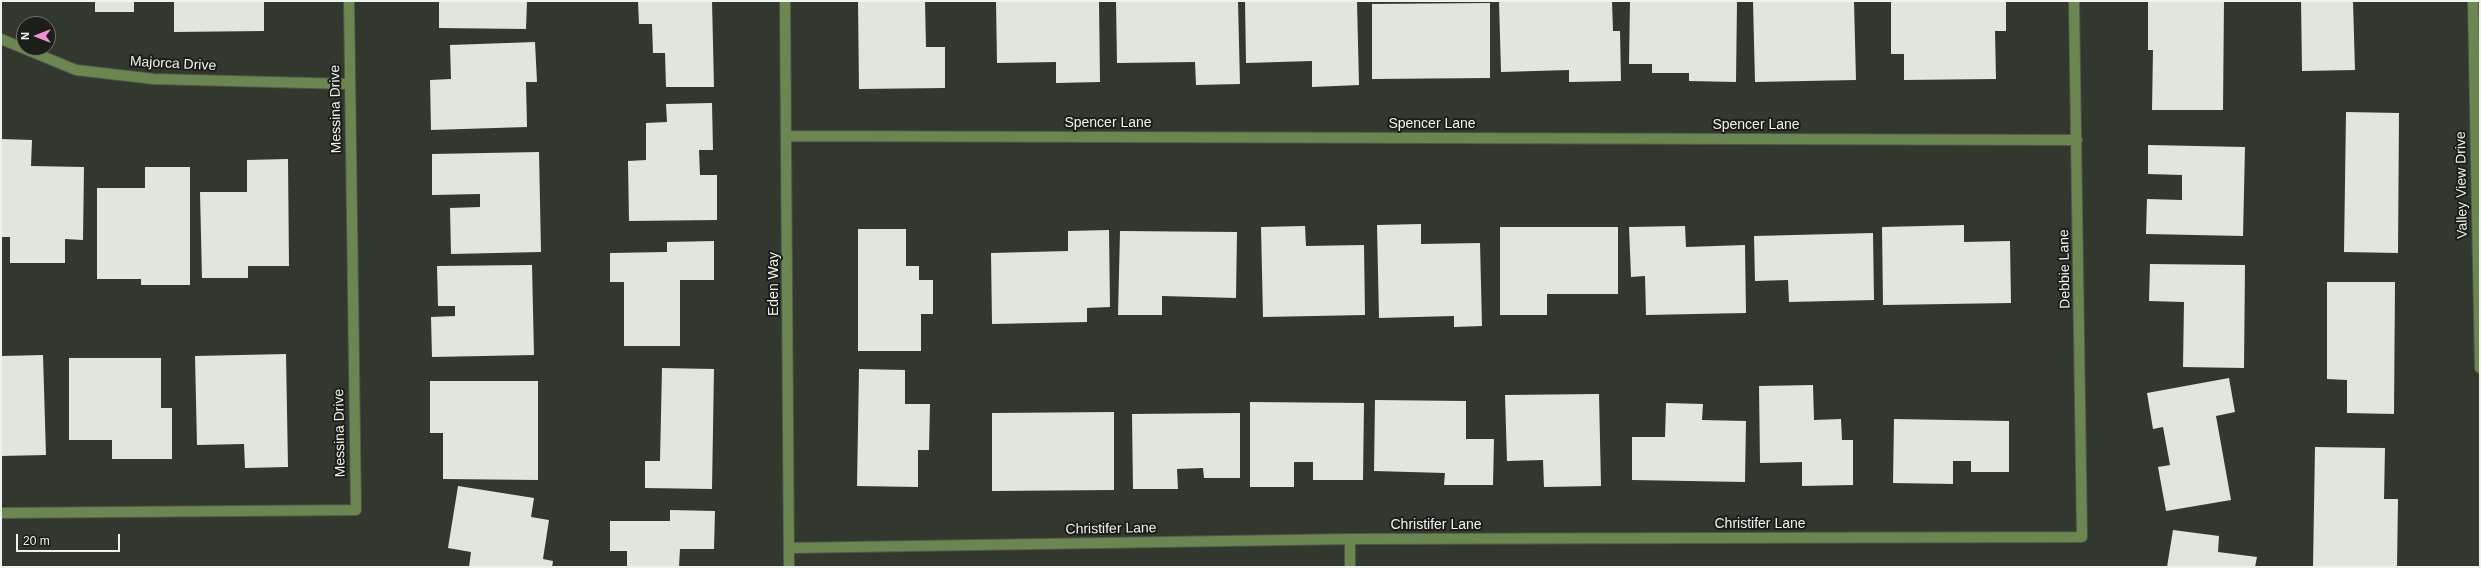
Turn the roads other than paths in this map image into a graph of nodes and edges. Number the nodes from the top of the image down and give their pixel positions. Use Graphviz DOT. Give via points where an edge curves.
graph roads {
  1 [pos="349,1"];
  2 [pos="785,1"];
  3 [pos="2074,1"];
  4 [pos="2473,1"];
  5 [pos="1,39"];
  6 [pos="349,84"];
  7 [pos="787,136"];
  8 [pos="2077,140"];
  9 [pos="2480,368"];
  10 [pos="1,513"];
  11 [pos="2082,537"];
  12 [pos="1350,539"];
  13 [pos="789,548"];
  14 [pos="789,567"];
  15 [pos="1350,567"];
  1 -- 6 [label="street, Messina Drive"];
  2 -- 7 [label="street, Eden Way"];
  3 -- 8 [label="street, Debbie Lane"];
  4 -- 9 [label="street, Valley View Drive"];
  5 -- 6 [label="street, Majorca Drive" via="76,70 154,79"];
  6 -- 10 [label="street, Messina Drive" via="356,510"];
  7 -- 8 [label="street, Spencer Lane"];
  7 -- 13 [label="street, Eden Way"];
  8 -- 11 [label="street, Debbie Lane"];
  11 -- 12 [label="street, Christifer Lane"];
  12 -- 13 [label="street, Christifer Lane"];
  12 -- 15 [label="street"];
  13 -- 14 [label="street, Eden Way"];
}
